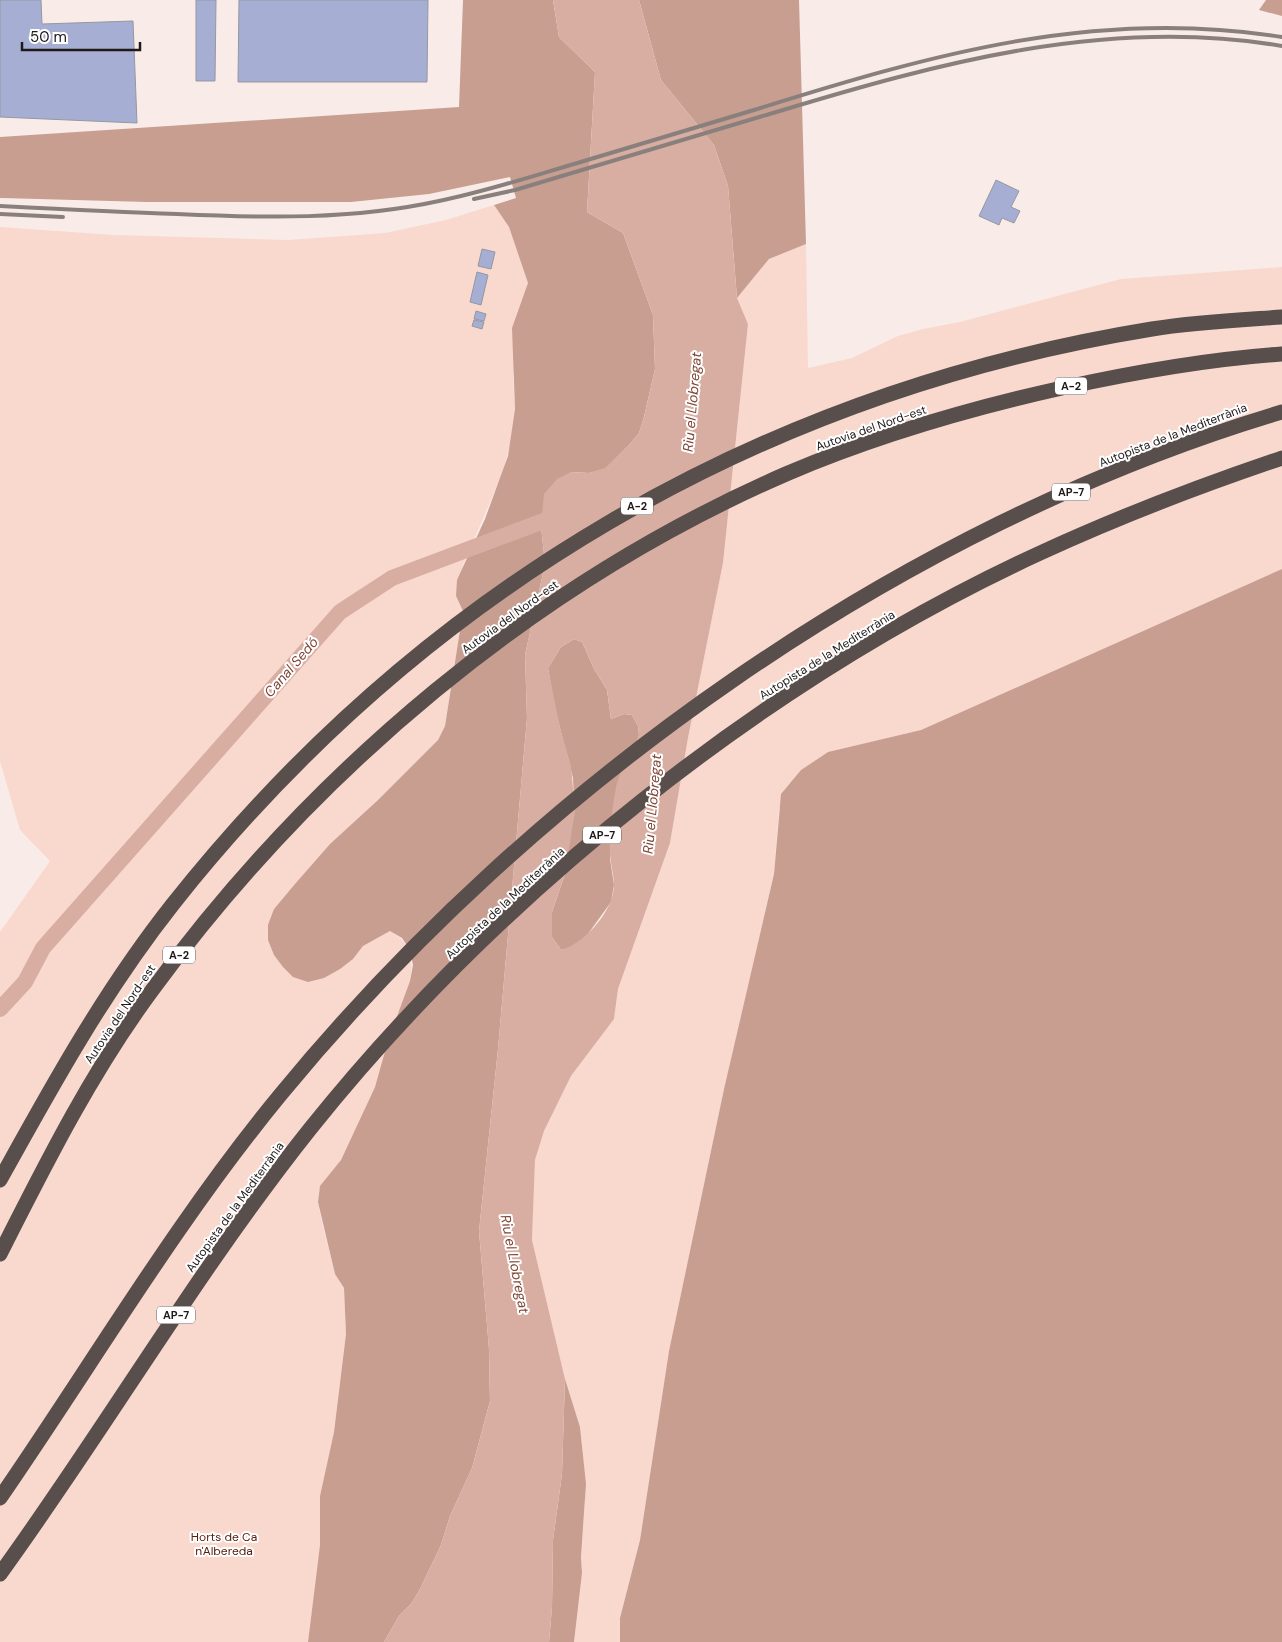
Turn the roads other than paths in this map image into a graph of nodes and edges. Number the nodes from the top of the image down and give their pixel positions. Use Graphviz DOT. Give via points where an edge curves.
graph roads {
  1 [pos="1282,318"];
  2 [pos="1282,354"];
  3 [pos="1282,412"];
  4 [pos="1282,458"];
  5 [pos="0,1180"];
  6 [pos="0,1254"];
  7 [pos="0,1498"];
  8 [pos="0,1574"];
  1 -- 5 [label="highway, Autovia del Nord-est / A-2" via="1207,322 1145,330 1021,355 880,396 805,424 736,455 634,508 481,604 416,655 352,712 260,803 172,906 90,1021"];
  2 -- 6 [label="highway, Autovia del Nord-est / A-2" via="1196,362 1105,378 982,406 865,444 788,473 726,502 602,571 530,619 421,703 303,813 249,870 150,992 61,1134"];
  3 -- 7 [label="highway, Autopista de la Mediterrània / AP-7" via="1102,478 1017,516 869,594 727,685 597,782 539,830 435,926 334,1031 279,1096 198,1205"];
  4 -- 8 [label="highway, Autopista de la Mediterrània / AP-7" via="1199,486 1038,554 971,587 874,642 749,721 619,820 511,915 425,1000 309,1130 202,1277"];
}
